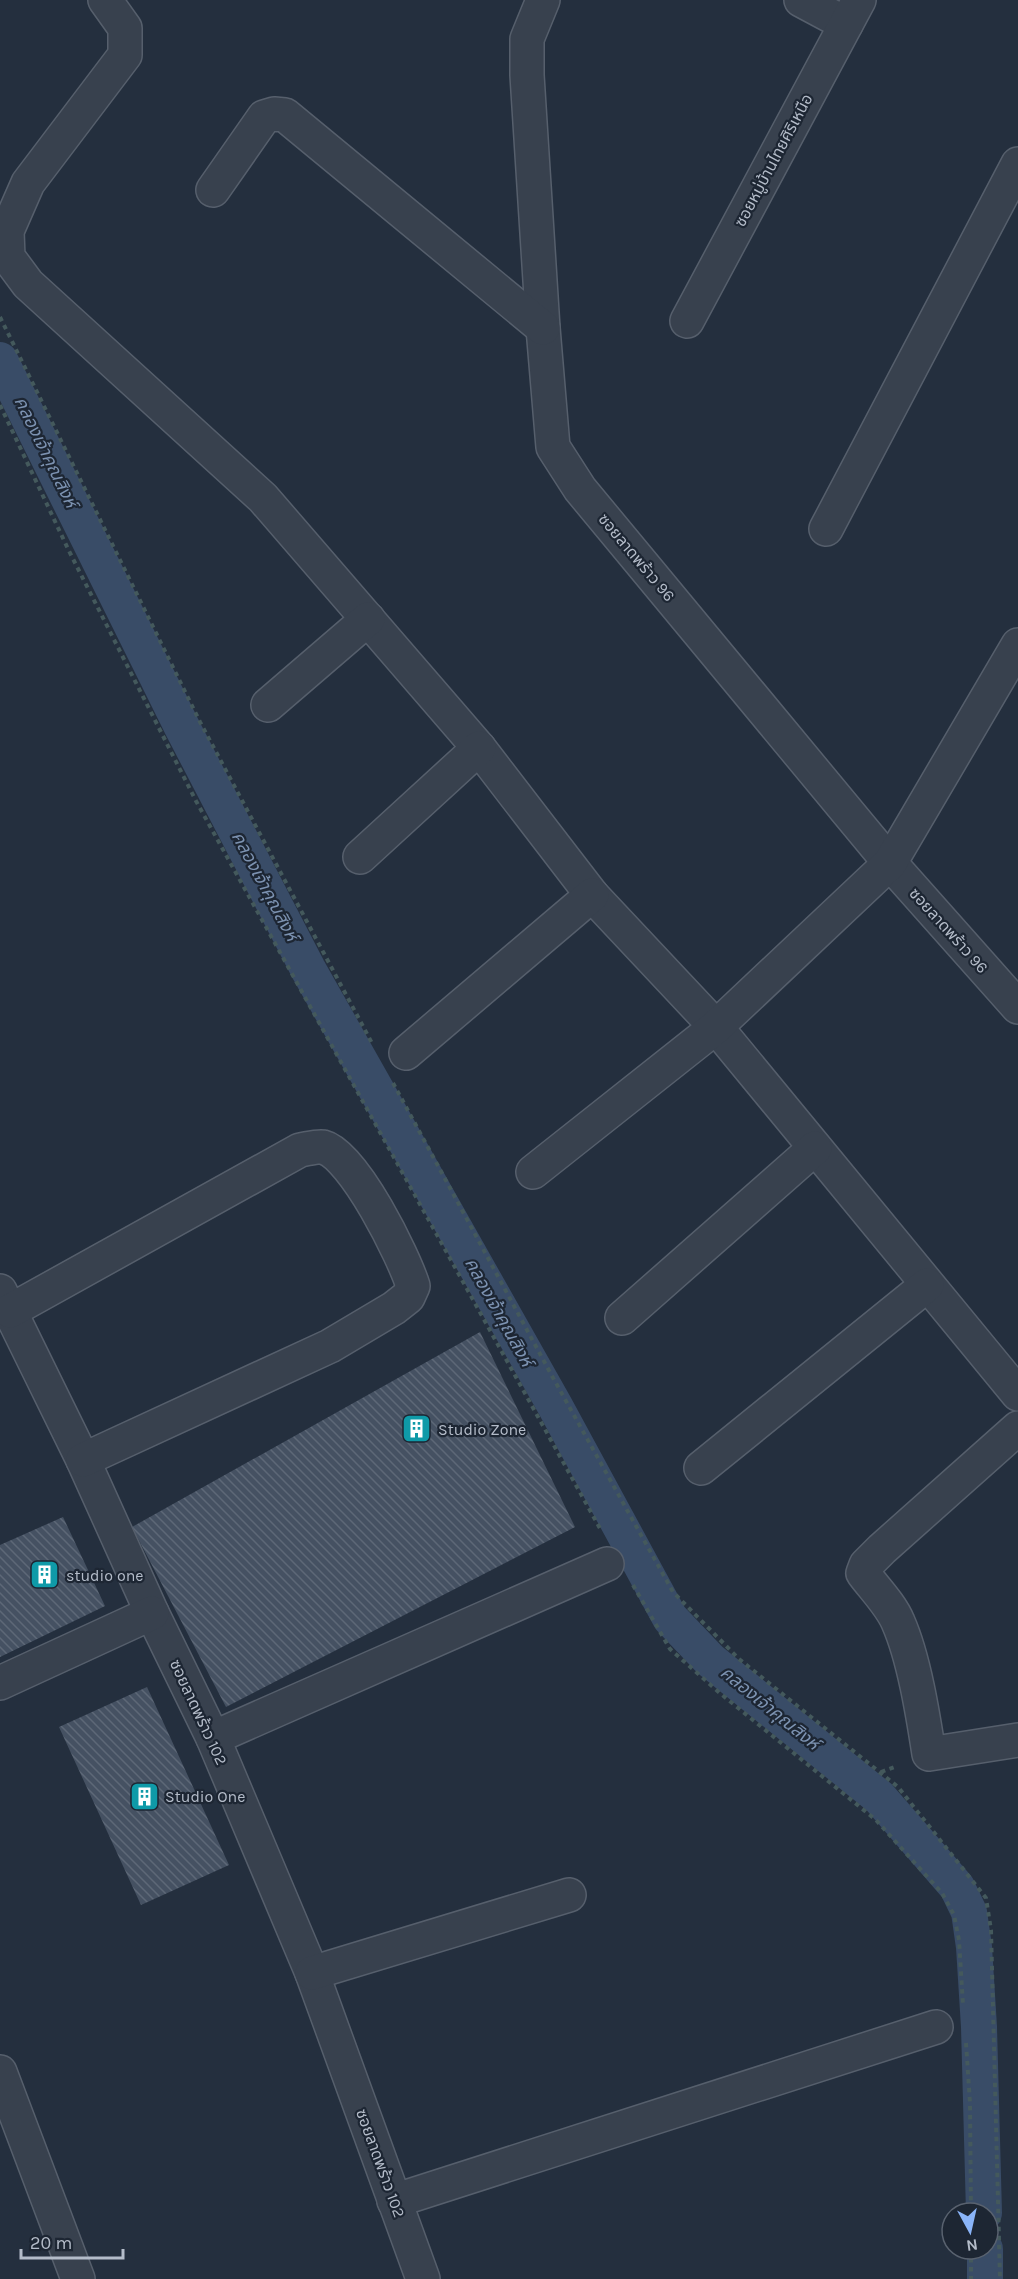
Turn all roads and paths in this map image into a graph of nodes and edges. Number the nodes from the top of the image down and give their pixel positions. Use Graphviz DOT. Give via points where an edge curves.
graph roads {
  1 [pos="105,0"];
  2 [pos="543,0"];
  3 [pos="801,0"];
  4 [pos="852,12"];
  5 [pos="1018,165"];
  6 [pos="213,190"];
  7 [pos="0,316"];
  8 [pos="687,321"];
  9 [pos="543,328"];
  10 [pos="0,405"];
  11 [pos="826,529"];
  12 [pos="368,619"];
  13 [pos="1018,645"];
  14 [pos="268,705"];
  15 [pos="479,748"];
  16 [pos="360,857"];
  17 [pos="890,862"];
  18 [pos="592,895"];
  19 [pos="1018,1007"];
  20 [pos="716,1027"];
  21 [pos="391,1062"];
  22 [pos="815,1148"];
  23 [pos="533,1172"];
  24 [pos="927,1285"];
  25 [pos="5,1301"];
  26 [pos="622,1318"];
  27 [pos="1018,1394"];
  28 [pos="1018,1428"];
  29 [pos="83,1460"];
  30 [pos="701,1468"];
  31 [pos="615,1561"];
  32 [pos="152,1613"];
  33 [pos="0,1683"];
  34 [pos="213,1738"];
  35 [pos="1018,1740"];
  36 [pos="569,1894"];
  37 [pos="312,1973"];
  38 [pos="964,2010"];
  39 [pos="951,2030"];
  40 [pos="0,2072"];
  41 [pos="394,2201"];
  42 [pos="971,2201"];
  43 [pos="971,2261"];
  44 [pos="78,2279"];
  45 [pos="423,2279"];
  46 [pos="971,2279"];
  47 [pos="1000,2279"];
  1 -- 12 [label="street" via="125,28 125,56 28,183 7,231 8,257 28,284 263,498"];
  2 -- 9 [label="street, ซอยลาดพร้าว 96" via="527,39"];
  3 -- 4 [label="street"];
  4 -- 8 [label="street, ซอยหมู่บ้านไทยศิริเหนือ"];
  5 -- 11 [label="street"];
  6 -- 9 [label="street" via="264,117 285,116"];
  7 -- 21 [label="path" via="200,722"];
  9 -- 17 [label="street, ซอยลาดพร้าว 96" via="553,447 580,489"];
  10 -- 31 [label="path" via="196,801"];
  12 -- 14 [label="street"];
  12 -- 15 [label="street"];
  13 -- 17 [label="street"];
  15 -- 16 [label="street"];
  15 -- 18 [label="street"];
  17 -- 19 [label="street, ซอยลาดพร้าว 96"];
  17 -- 20 [label="street"];
  18 -- 20 [label="street"];
  18 -- 21 [label="street"];
  20 -- 22 [label="street"];
  20 -- 23 [label="street"];
  21 -- 47 [label="path" via="552,1376 673,1592 739,1659 898,1787 986,1898 991,1930"];
  22 -- 24 [label="street"];
  22 -- 26 [label="street"];
  24 -- 27 [label="street"];
  24 -- 30 [label="street"];
  25 -- 29 [label="street, ซอยลาดพร้าว 102"];
  25 -- 29 [label="street" via="300,1150 322,1147 332,1152 364,1188 403,1262 413,1286 408,1297 387,1313 330,1346"];
  28 -- 35 [label="street" via="882,1549 863,1573 898,1621 929,1754"];
  29 -- 32 [label="street, ซอยลาดพร้าว 102"];
  31 -- 34 [label="street"];
  31 -- 38 [label="path" via="670,1649 876,1820 942,1893 954,1915 959,1940"];
  32 -- 33 [label="street"];
  32 -- 34 [label="street, ซอยลาดพร้าว 102"];
  34 -- 37 [label="street, ซอยลาดพร้าว 102"];
  36 -- 37 [label="street"];
  37 -- 41 [label="street, ซอยลาดพร้าว 102"];
  39 -- 41 [label="street"];
  39 -- 42 [label="path" via="970,2103"];
  40 -- 44 [label="street"];
  41 -- 45 [label="street, ซอยลาดพร้าว 102"];
  43 -- 46 [label="path"];
}
